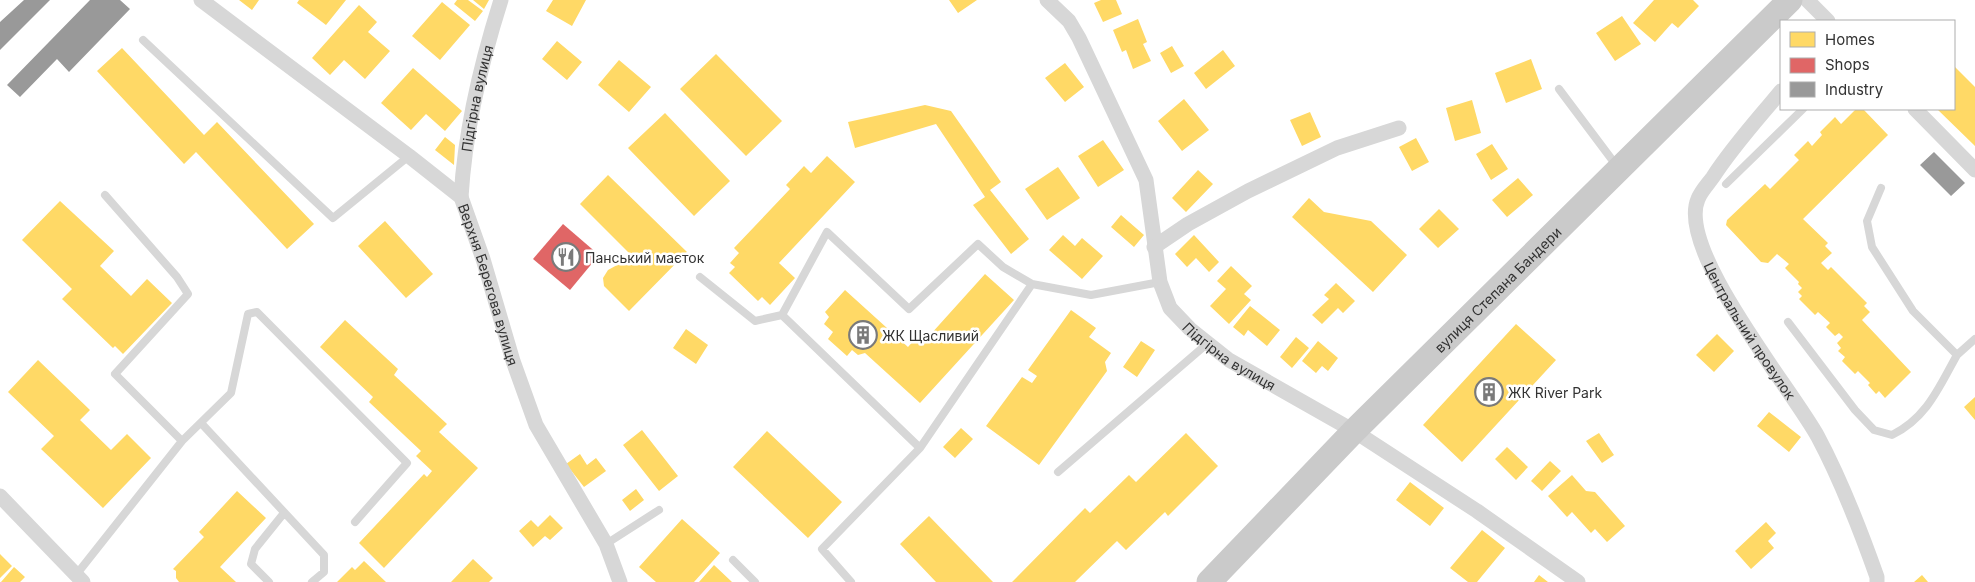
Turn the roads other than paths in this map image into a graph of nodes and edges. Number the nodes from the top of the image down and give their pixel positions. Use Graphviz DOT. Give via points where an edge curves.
graph roads {
  1 [pos="201,0"];
  2 [pos="501,0"];
  3 [pos="1790,0"];
  4 [pos="1807,0"];
  5 [pos="1050,1"];
  6 [pos="1827,20"];
  7 [pos="143,40"];
  8 [pos="1559,89"];
  9 [pos="1780,92"];
  10 [pos="1802,110"];
  11 [pos="1916,110"];
  12 [pos="1399,128"];
  13 [pos="409,156"];
  14 [pos="1619,169"];
  15 [pos="1975,170"];
  16 [pos="1726,184"];
  17 [pos="1881,188"];
  18 [pos="105,195"];
  19 [pos="461,198"];
  20 [pos="1154,247"];
  21 [pos="700,277"];
  22 [pos="1160,282"];
  23 [pos="1032,284"];
  24 [pos="782,315"];
  25 [pos="1788,322"];
  26 [pos="1975,339"];
  27 [pos="1208,343"];
  28 [pos="1957,355"];
  29 [pos="201,423"];
  30 [pos="1354,431"];
  31 [pos="182,441"];
  32 [pos="920,448"];
  33 [pos="1058,472"];
  34 [pos="0,496"];
  35 [pos="659,510"];
  36 [pos="284,513"];
  37 [pos="355,522"];
  38 [pos="606,544"];
  39 [pos="733,560"];
  40 [pos="77,580"];
  41 [pos="270,582"];
  42 [pos="312,582"];
  43 [pos="620,582"];
  44 [pos="755,582"];
  45 [pos="851,582"];
  46 [pos="1209,582"];
  47 [pos="1578,582"];
  48 [pos="1877,582"];
  1 -- 13 [label="street, Верхня Берегова вулиця"];
  2 -- 19 [label="street, Підгірна вулиця" via="476,93 463,163"];
  3 -- 14 [label="main road, вулиця Степана Бандери"];
  4 -- 6 [label="street"];
  5 -- 20 [label="street, Підгірна вулиця" via="1080,38 1146,180"];
  7 -- 13 [label="lane" via="333,218"];
  8 -- 14 [label="lane"];
  9 -- 48 [label="street, Центральний провулок" via="1697,199 1694,220 1725,297 1818,436 1852,508"];
  10 -- 16 [label="lane"];
  11 -- 15 [label="street"];
  12 -- 20 [label="street" via="1338,148 1257,187 1188,224"];
  13 -- 19 [label="street, Верхня Берегова вулиця"];
  14 -- 30 [label="main road, вулиця Степана Бандери"];
  17 -- 28 [label="lane" via="1867,222 1872,247 1913,311"];
  18 -- 31 [label="lane" via="178,277 188,294 115,374"];
  19 -- 38 [label="street, Верхня Берегова вулиця" via="483,259 512,361 536,425"];
  20 -- 22 [label="street, Підгірна вулиця"];
  21 -- 24 [label="lane" via="755,321"];
  22 -- 23 [label="lane" via="1091,296"];
  22 -- 27 [label="street, Підгірна вулиця" via="1170,308"];
  23 -- 24 [label="lane" via="1003,267 978,244 908,309 827,232"];
  23 -- 32 [label="lane"];
  24 -- 32 [label="lane"];
  25 -- 28 [label="lane" via="1861,416 1874,430 1892,435 1908,428 1926,410"];
  26 -- 28 [label="lane"];
  27 -- 30 [label="street, Підгірна вулиця" via="1229,360"];
  27 -- 33 [label="lane"];
  29 -- 31 [label="lane"];
  29 -- 36 [label="lane"];
  29 -- 37 [label="lane" via="231,394 248,314 257,312 407,463"];
  30 -- 46 [label="main road, вулиця Степана Бандери"];
  30 -- 47 [label="street, Підгірна вулиця"];
  31 -- 40 [label="lane"];
  32 -- 45 [label="lane" via="822,549"];
  34 -- 40 [label="street"];
  35 -- 38 [label="lane"];
  36 -- 41 [label="lane" via="256,549 251,564"];
  36 -- 42 [label="lane" via="324,555 324,572"];
  38 -- 43 [label="street, Верхня Берегова вулиця"];
  39 -- 44 [label="lane"];
}
